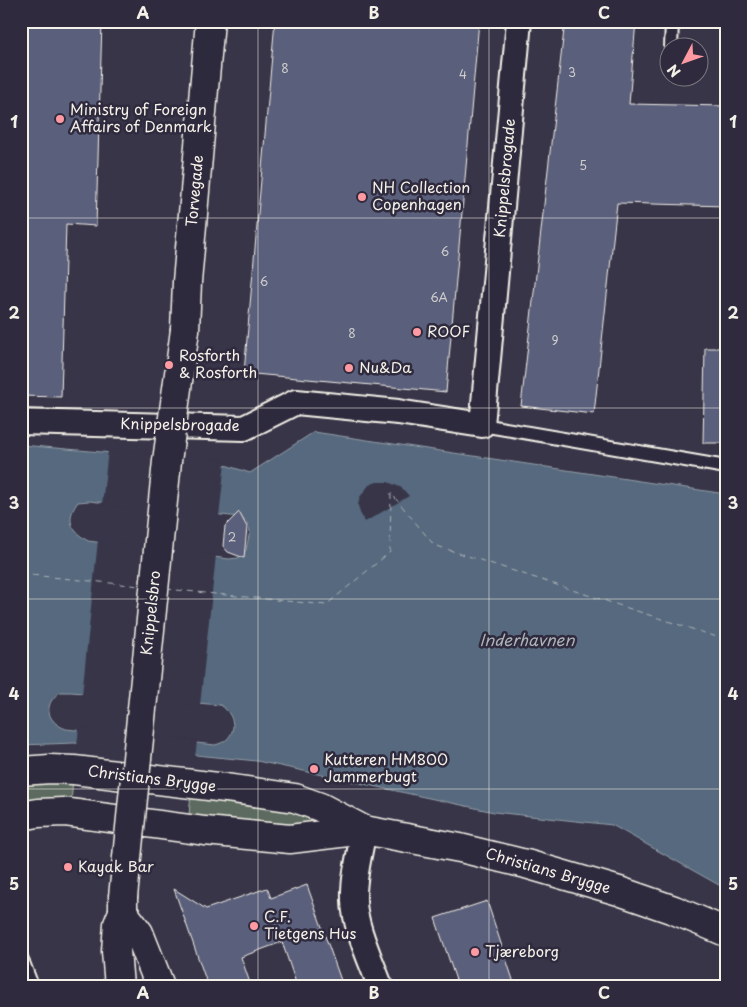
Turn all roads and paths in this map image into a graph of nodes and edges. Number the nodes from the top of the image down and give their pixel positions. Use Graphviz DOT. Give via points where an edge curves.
graph roads {
  1 [pos="210,21"];
  2 [pos="519,21"];
  3 [pos="672,21"];
  4 [pos="671,38"];
  5 [pos="185,330"];
  6 [pos="21,422"];
  7 [pos="482,425"];
  8 [pos="726,467"];
  9 [pos="21,771"];
  10 [pos="21,816"];
  11 [pos="364,830"];
  12 [pos="123,904"];
  13 [pos="726,932"];
  14 [pos="21,957"];
  15 [pos="32,986"];
  16 [pos="119,986"];
  17 [pos="160,986"];
  18 [pos="380,986"];
  1 -- 5 [label="main road, Torvegade"];
  2 -- 7 [label="street, Knippelsbrogade"];
  3 -- 4 [label="lane"];
  5 -- 12 [label="main road, Knippelsbro, bridge" via="167,461"];
  6 -- 7 [label="street, Knippelsbrogade" via="244,428 296,402 398,412"];
  7 -- 8 [label="lane, Knippelsbrogade"];
  9 -- 11 [label="main road, Christians Brygge" via="74,770 295,798"];
  10 -- 11 [label="main road, Christians Brygge" via="64,812 290,839"];
  11 -- 13 [label="main road, Christians Brygge" via="526,864 619,891"];
  11 -- 18 [label="street" via="354,900 356,917"];
  12 -- 16 [label="main road, Knippelsbro" via="116,951"];
  12 -- 17 [label="main road"];
  14 -- 15 [label="lane"];
}
